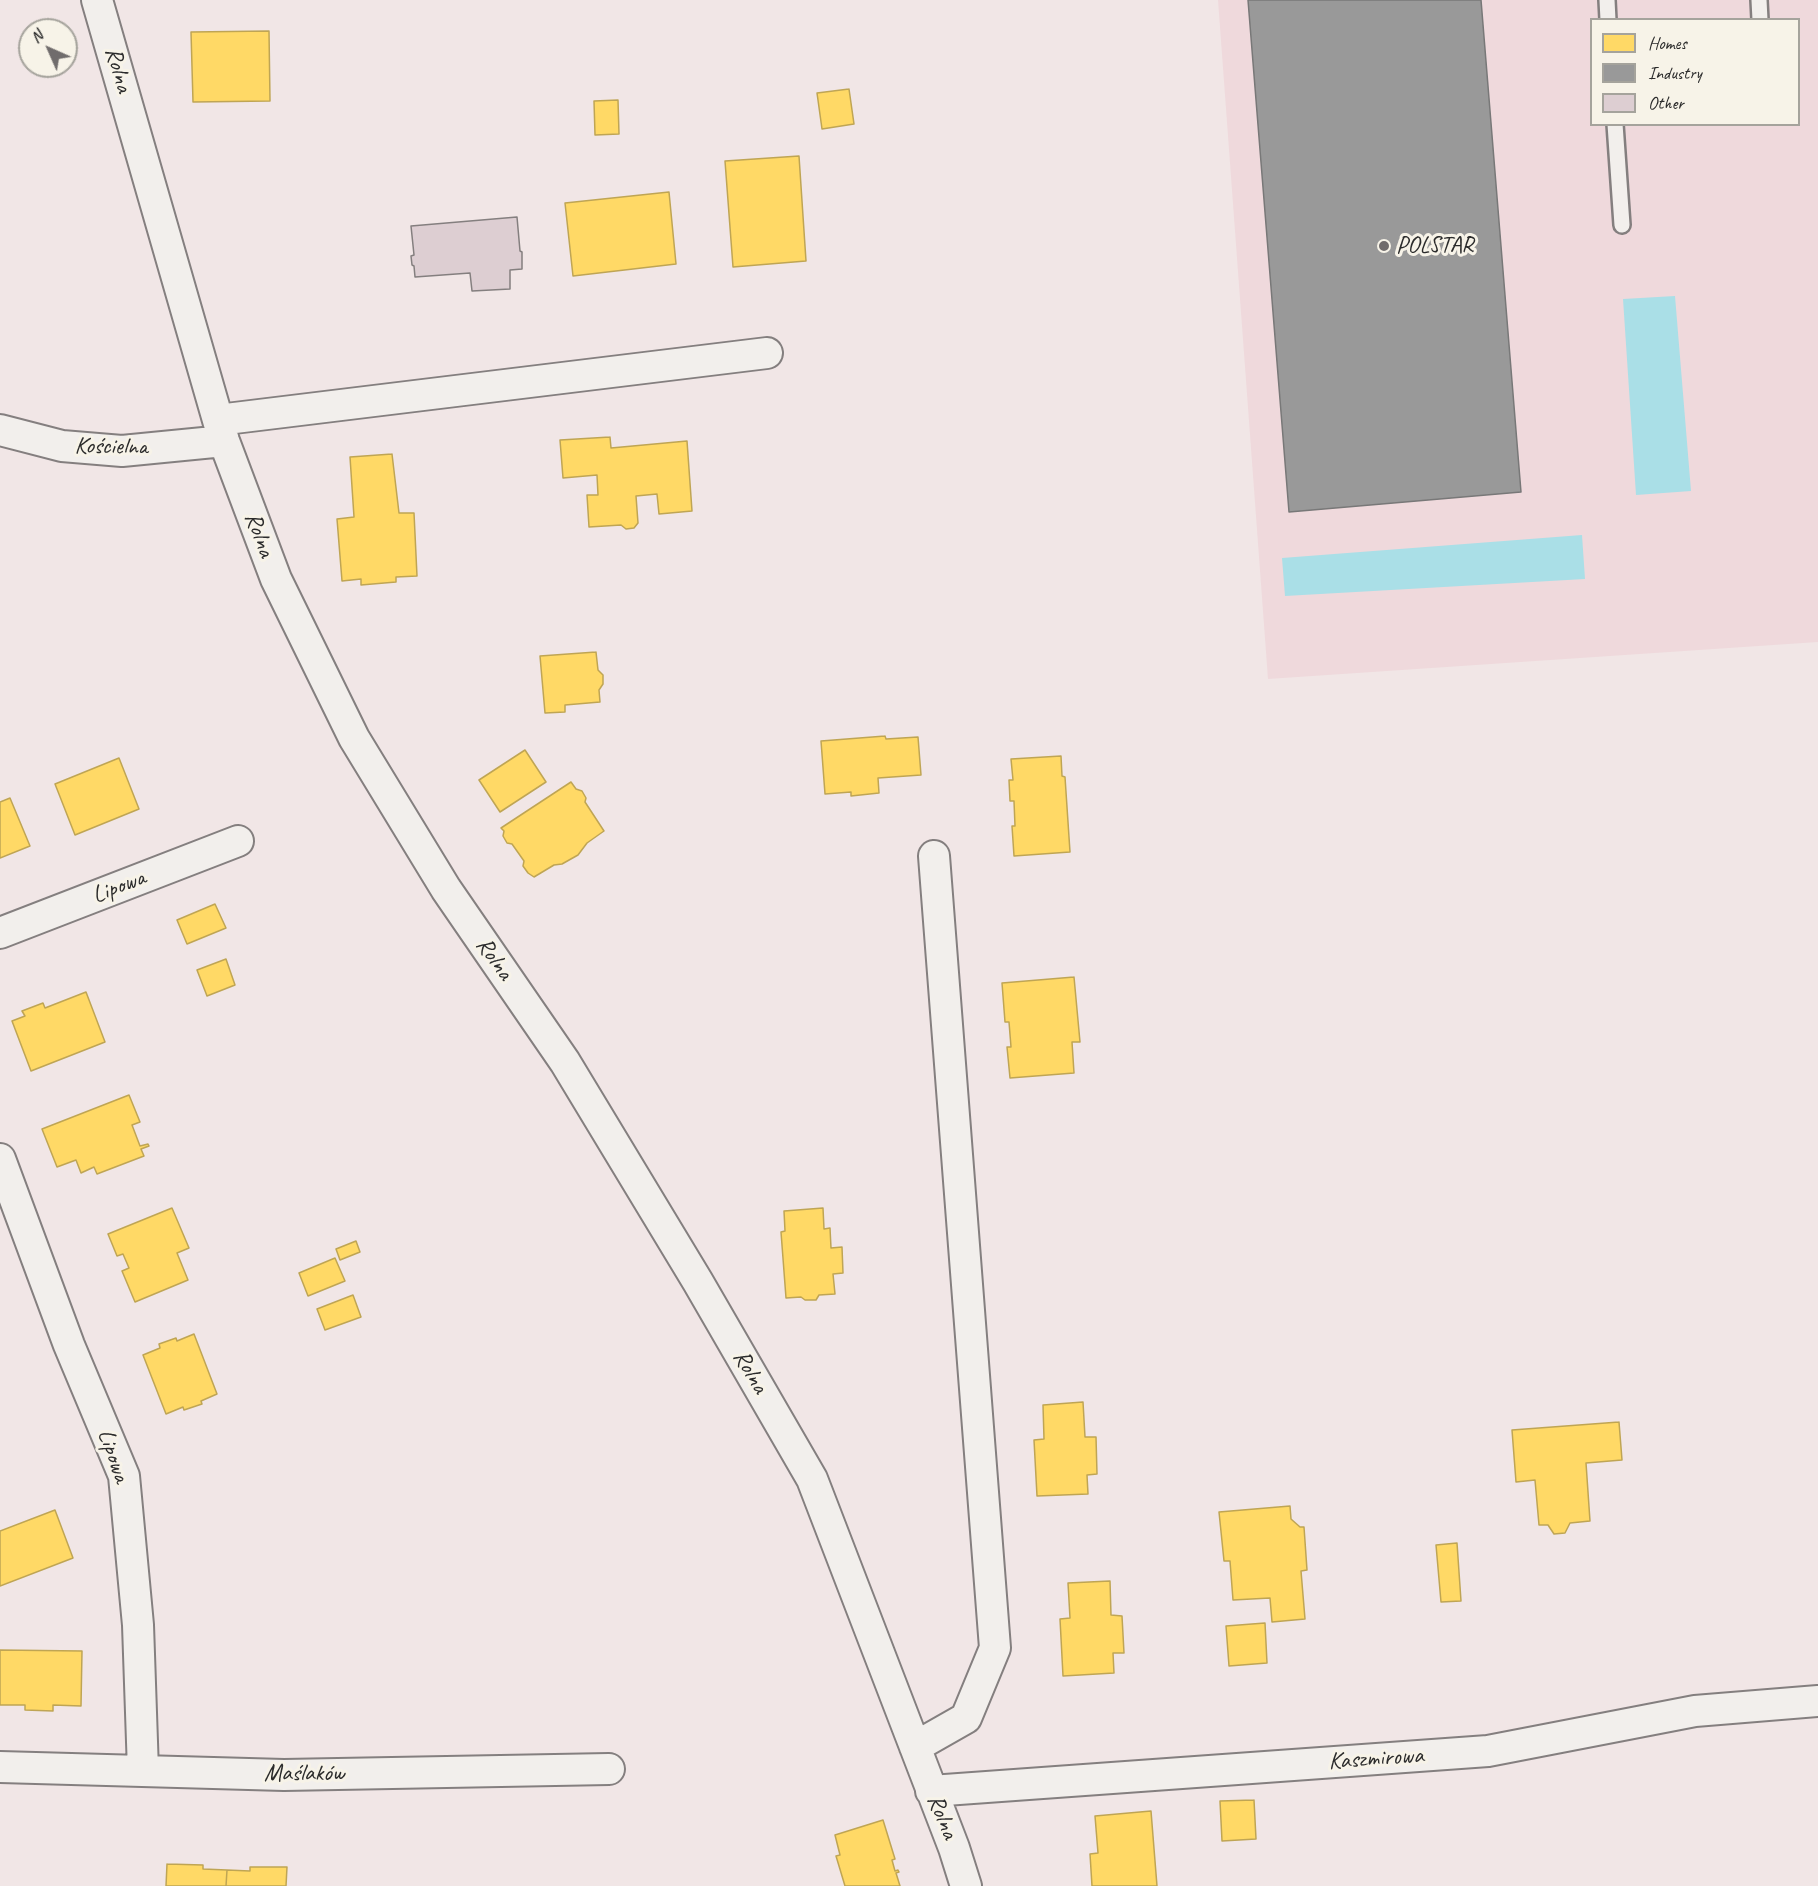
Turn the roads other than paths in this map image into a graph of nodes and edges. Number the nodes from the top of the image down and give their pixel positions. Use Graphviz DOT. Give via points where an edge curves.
graph roads {
  1 [pos="97,0"];
  2 [pos="1607,0"];
  3 [pos="1759,0"];
  4 [pos="1608,18"];
  5 [pos="1760,18"];
  6 [pos="1616,126"];
  7 [pos="1622,225"];
  8 [pos="768,353"];
  9 [pos="0,430"];
  10 [pos="221,430"];
  11 [pos="238,841"];
  12 [pos="934,856"];
  13 [pos="0,933"];
  14 [pos="0,1159"];
  15 [pos="1818,1701"];
  16 [pos="915,1747"];
  17 [pos="0,1767"];
  18 [pos="609,1769"];
  19 [pos="142,1771"];
  20 [pos="931,1791"];
  21 [pos="966,1886"];
  1 -- 10 [label="street, Rolna"];
  2 -- 4 [label="lane"];
  3 -- 5 [label="lane"];
  6 -- 7 [label="lane"];
  8 -- 10 [label="street, Kościelna"];
  9 -- 10 [label="street, Kościelna" via="62,446 122,451"];
  10 -- 16 [label="street, Rolna" via="276,579 354,738 446,889 565,1062 812,1479"];
  11 -- 13 [label="street, Lipowa"];
  12 -- 16 [label="street" via="995,1648 966,1718"];
  14 -- 19 [label="street, Lipowa" via="69,1345 124,1476 138,1625"];
  15 -- 20 [label="street, Kaszmirowa" via="1695,1711 1488,1751"];
  16 -- 20 [label="street, Rolna"];
  17 -- 19 [label="street, Maślaków"];
  18 -- 19 [label="street, Maślaków" via="284,1775"];
  20 -- 21 [label="street, Rolna"];
}
